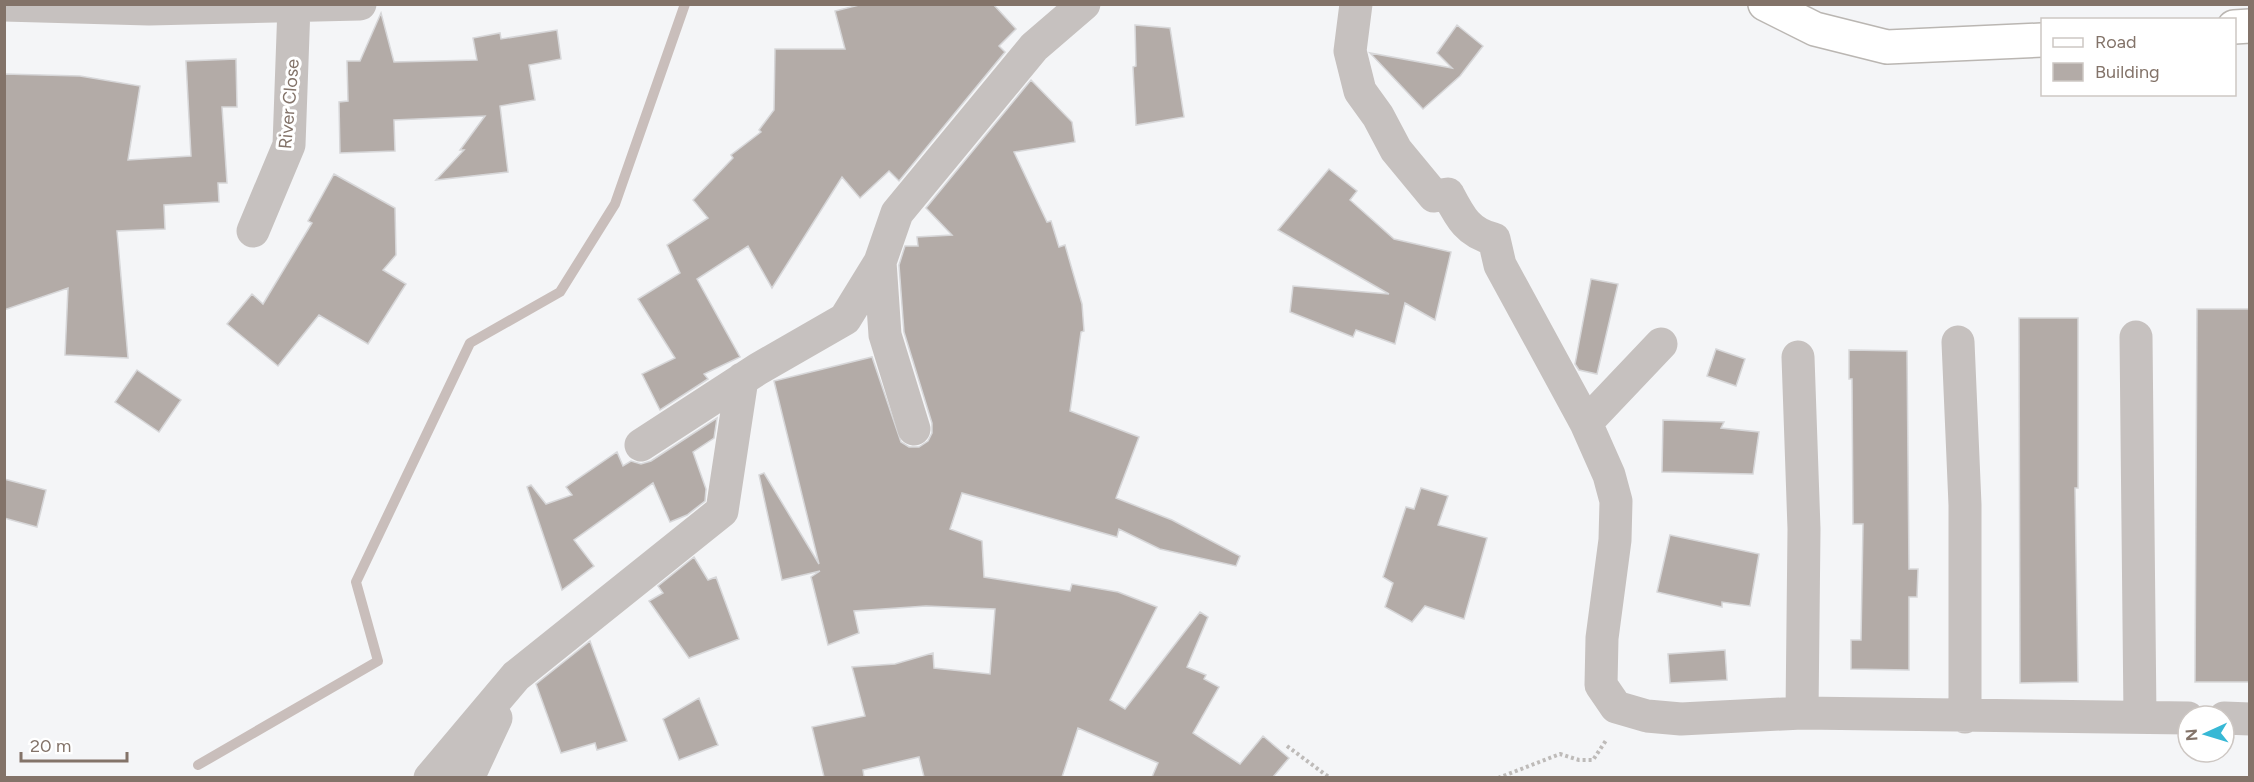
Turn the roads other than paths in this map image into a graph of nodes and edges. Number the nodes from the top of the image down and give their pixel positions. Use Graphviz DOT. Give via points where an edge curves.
graph roads {
  1 [pos="360,4"];
  2 [pos="1084,4"];
  3 [pos="1356,4"];
  4 [pos="1765,4"];
  5 [pos="4,5"];
  6 [pos="294,6"];
  7 [pos="2041,40"];
  8 [pos="253,231"];
  9 [pos="880,262"];
  10 [pos="2136,337"];
  11 [pos="1958,342"];
  12 [pos="1661,344"];
  13 [pos="1798,357"];
  14 [pos="742,379"];
  15 [pos="1586,423"];
  16 [pos="914,429"];
  17 [pos="641,446"];
  18 [pos="516,676"];
  19 [pos="1802,713"];
  20 [pos="1965,717"];
  21 [pos="2140,717"];
  22 [pos="2176,718"];
  23 [pos="430,777"];
  24 [pos="468,777"];
  1 -- 6 [label="street"];
  2 -- 9 [label="street" via="1034,47 897,213"];
  3 -- 15 [label="street" via="1350,51 1360,91 1396,150 1434,196 1448,194 1462,222 1479,236 1494,239 1500,265"];
  4 -- 7 [label="main road" via="1815,29 1887,46"];
  5 -- 6 [label="street" via="149,9"];
  6 -- 8 [label="street, River Close" via="289,145"];
  9 -- 14 [label="street" via="845,320"];
  9 -- 16 [label="street" via="885,335"];
  10 -- 21 [label="street"];
  11 -- 20 [label="street" via="1965,505"];
  12 -- 15 [label="street"];
  13 -- 19 [label="street" via="1804,529"];
  14 -- 17 [label="street"];
  14 -- 18 [label="street" via="722,511"];
  15 -- 19 [label="street" via="1602,454 1616,501 1601,685 1616,707 1647,716 1681,719"];
  18 -- 23 [label="street"];
  18 -- 24 [label="street"];
  19 -- 20 [label="street"];
  20 -- 21 [label="street"];
  21 -- 22 [label="street"];
}
